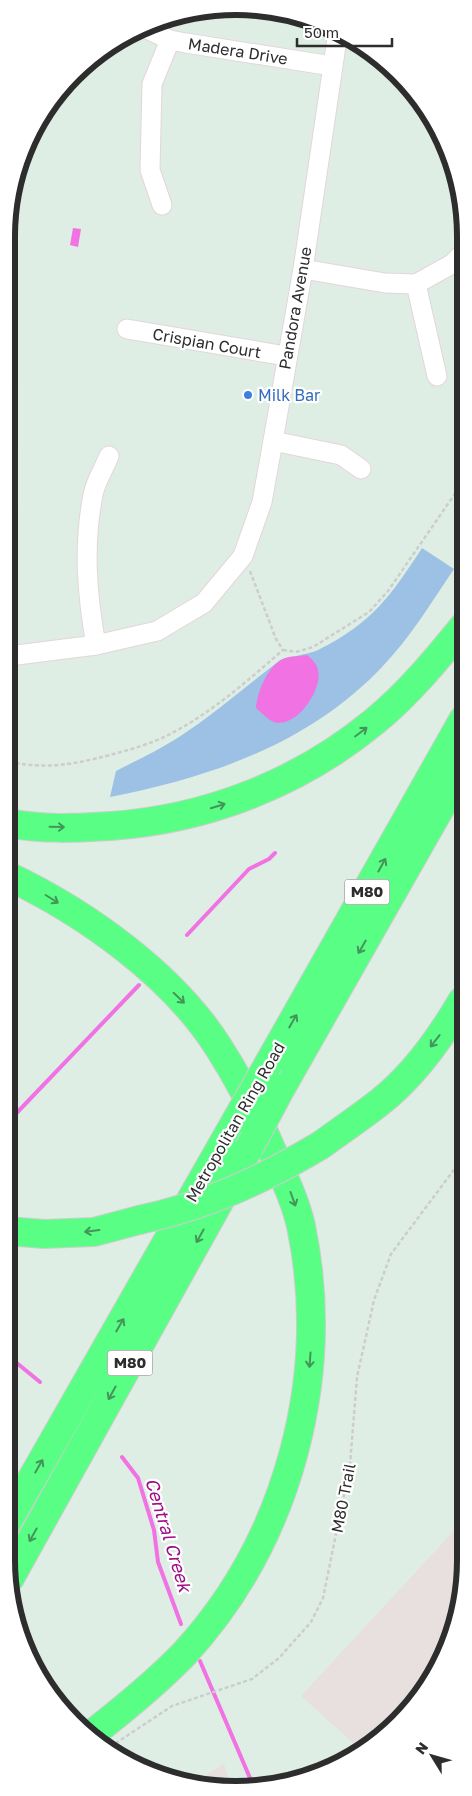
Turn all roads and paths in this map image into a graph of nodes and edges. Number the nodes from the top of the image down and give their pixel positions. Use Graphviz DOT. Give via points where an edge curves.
graph roads {
  1 [pos="152,32"];
  2 [pos="337,39"];
  3 [pos="170,40"];
  4 [pos="332,66"];
  5 [pos="162,205"];
  6 [pos="457,259"];
  7 [pos="303,269"];
  8 [pos="416,284"];
  9 [pos="127,329"];
  10 [pos="286,356"];
  11 [pos="436,376"];
  12 [pos="273,442"];
  13 [pos="109,456"];
  14 [pos="362,468"];
  15 [pos="457,491"];
  16 [pos="243,556"];
  17 [pos="457,634"];
  18 [pos="96,645"];
  19 [pos="283,650"];
  20 [pos="15,655"];
  21 [pos="457,731"];
  22 [pos="15,763"];
  23 [pos="457,779"];
  24 [pos="457,812"];
  25 [pos="15,823"];
  26 [pos="15,879"];
  27 [pos="380,915"];
  28 [pos="457,1010"];
  29 [pos="457,1166"];
  30 [pos="15,1232"];
  31 [pos="15,1508"];
  32 [pos="15,1569"];
  33 [pos="96,1731"];
  34 [pos="114,1744"];
  1 -- 3 [label="street, Madera Drive"];
  2 -- 4 [label="street, Pandora Avenue"];
  3 -- 4 [label="street, Madera Drive"];
  3 -- 5 [label="street" via="152,84 150,170"];
  4 -- 7 [label="street, Pandora Avenue"];
  6 -- 8 [label="street"];
  7 -- 8 [label="street" via="385,283"];
  7 -- 10 [label="street, Pandora Avenue"];
  8 -- 11 [label="street"];
  9 -- 10 [label="street, Crispian Court"];
  10 -- 12 [label="street, Pandora Avenue"];
  12 -- 14 [label="street" via="341,455"];
  12 -- 16 [label="street, Pandora Avenue" via="262,502"];
  13 -- 18 [label="street" via="93,494 85,560"];
  15 -- 19 [label="path" via="369,612 313,647 296,652"];
  16 -- 18 [label="street, Pandora Avenue" via="204,603 157,631"];
  16 -- 19 [label="path"];
  25 -- 17 [label="highway, one-way" via="82,828 163,820 213,808 264,790 339,748 376,721"];
  18 -- 20 [label="street, Pandora Avenue"];
  19 -- 22 [label="path" via="199,717 148,744 66,766"];
  31 -- 21 [label="highway, Metropolitan Ring Road / M80, one-way, bridge"];
  23 -- 27 [label="highway, Metropolitan Ring Road / M80"];
  24 -- 27 [label="highway"];
  26 -- 33 [label="highway, one-way" via="67,908 123,947 167,986 202,1024 219,1048 258,1120 293,1200 301,1224 306,1261 311,1316 306,1400 284,1488 264,1535 213,1618 185,1653"];
  27 -- 32 [label="highway, Metropolitan Ring Road / M80, one-way, bridge"];
  28 -- 30 [label="highway, one-way, bridge" via="407,1076 381,1101 320,1145 270,1175 169,1214 94,1232"];
  29 -- 34 [label="path, M80 Trail" via="391,1254 374,1300 357,1376 350,1465 323,1598 311,1622 279,1658 252,1679 172,1706"];
}
